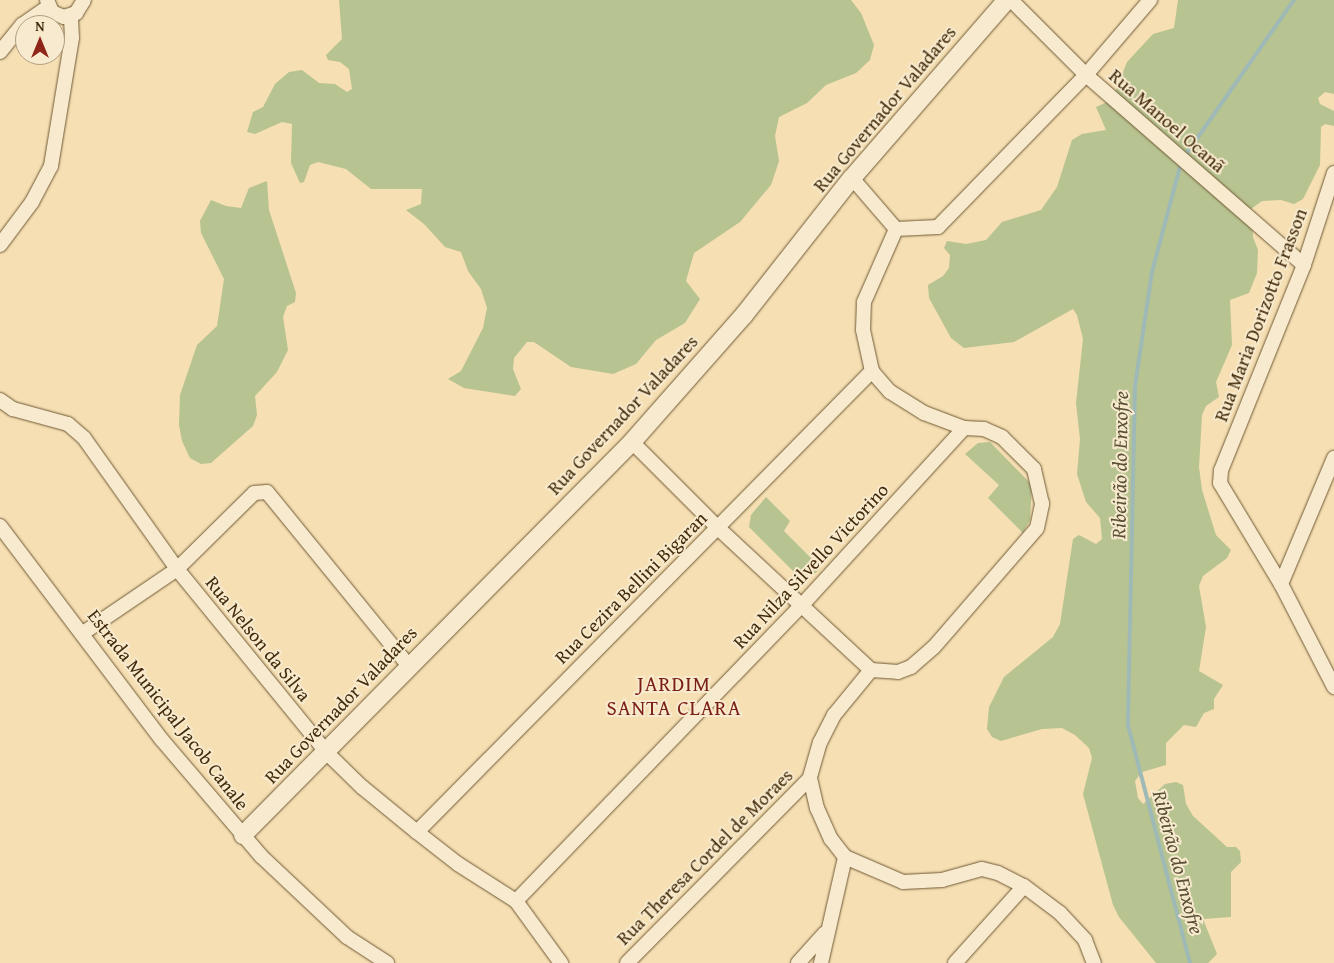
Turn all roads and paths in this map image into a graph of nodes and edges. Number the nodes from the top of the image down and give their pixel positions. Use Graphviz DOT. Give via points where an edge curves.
graph roads {
  1 [pos="84,0"];
  2 [pos="1009,0"];
  3 [pos="1150,0"];
  4 [pos="47,3"];
  5 [pos="71,16"];
  6 [pos="0,52"];
  7 [pos="1086,75"];
  8 [pos="1334,173"];
  9 [pos="852,178"];
  10 [pos="896,229"];
  11 [pos="0,245"];
  12 [pos="1304,265"];
  13 [pos="872,370"];
  14 [pos="0,400"];
  15 [pos="964,428"];
  16 [pos="632,442"];
  17 [pos="1334,458"];
  18 [pos="0,526"];
  19 [pos="717,528"];
  20 [pos="177,569"];
  21 [pos="1281,584"];
  22 [pos="802,605"];
  23 [pos="83,634"];
  24 [pos="408,665"];
  25 [pos="871,670"];
  26 [pos="1334,686"];
  27 [pos="327,753"];
  28 [pos="810,778"];
  29 [pos="417,832"];
  30 [pos="243,835"];
  31 [pos="845,856"];
  32 [pos="1024,886"];
  33 [pos="516,901"];
  34 [pos="825,933"];
  35 [pos="387,963"];
  36 [pos="561,963"];
  37 [pos="627,963"];
  38 [pos="798,963"];
  39 [pos="821,963"];
  40 [pos="955,963"];
  41 [pos="1094,963"];
  1 -- 5 [label="street" via="81,8"];
  2 -- 7 [label="street, Rua Manoel Ocanã"];
  2 -- 9 [label="street, Rua Governador Valadares"];
  3 -- 7 [label="street"];
  4 -- 5 [label="street" via="58,16"];
  4 -- 6 [label="street" via="22,25"];
  5 -- 11 [label="street" via="72,38 51,166 32,202"];
  7 -- 10 [label="street" via="938,227"];
  7 -- 12 [label="street, Rua Manoel Ocanã"];
  8 -- 12 [label="street, Rua Maria Dorizotto Frasson"];
  9 -- 10 [label="street"];
  9 -- 16 [label="street, Rua Governador Valadares" via="744,315"];
  10 -- 13 [label="street" via="864,302 863,330"];
  12 -- 21 [label="street, Rua Maria Dorizotto Frasson" via="1221,470 1220,483"];
  13 -- 15 [label="street" via="890,392 924,413"];
  13 -- 19 [label="street, Rua Cezira Bellini Bigaran"];
  14 -- 20 [label="street, Rua Nelson da Silva" via="13,409 68,424 84,438"];
  15 -- 22 [label="street, Rua Nilza Silvello Victorino"];
  15 -- 25 [label="street" via="984,428 1002,437 1034,469 1042,504 1037,528 934,647 911,667 898,672"];
  16 -- 19 [label="street"];
  16 -- 24 [label="street, Rua Governador Valadares"];
  17 -- 21 [label="street"];
  18 -- 23 [label="street, Estrada Municipal Jacob Canale"];
  19 -- 22 [label="street"];
  19 -- 29 [label="street, Rua Cezira Bellini Bigaran"];
  20 -- 23 [label="street"];
  20 -- 24 [label="street" via="254,493 267,492"];
  20 -- 27 [label="street, Rua Nelson da Silva"];
  21 -- 26 [label="street"];
  22 -- 25 [label="street"];
  22 -- 33 [label="street, Rua Nilza Silvello Victorino"];
  23 -- 30 [label="street, Estrada Municipal Jacob Canale" via="162,740"];
  24 -- 27 [label="street, Rua Governador Valadares"];
  25 -- 28 [label="street" via="834,715 820,742"];
  27 -- 29 [label="street, Rua Nelson da Silva" via="362,788"];
  27 -- 30 [label="street, Rua Governador Valadares"];
  28 -- 31 [label="street" via="817,808 831,839"];
  28 -- 37 [label="street, Rua Theresa Cordel de Moraes"];
  29 -- 33 [label="street, Rua Nelson da Silva" via="458,864"];
  30 -- 35 [label="street, Estrada Municipal Jacob Canale" via="347,937"];
  31 -- 32 [label="street" via="903,882 942,880 982,869"];
  31 -- 34 [label="street"];
  32 -- 40 [label="street"];
  32 -- 41 [label="street" via="1060,913 1084,940"];
  33 -- 36 [label="street, Rua Nelson da Silva"];
  34 -- 38 [label="street"];
  34 -- 39 [label="street"];
}
